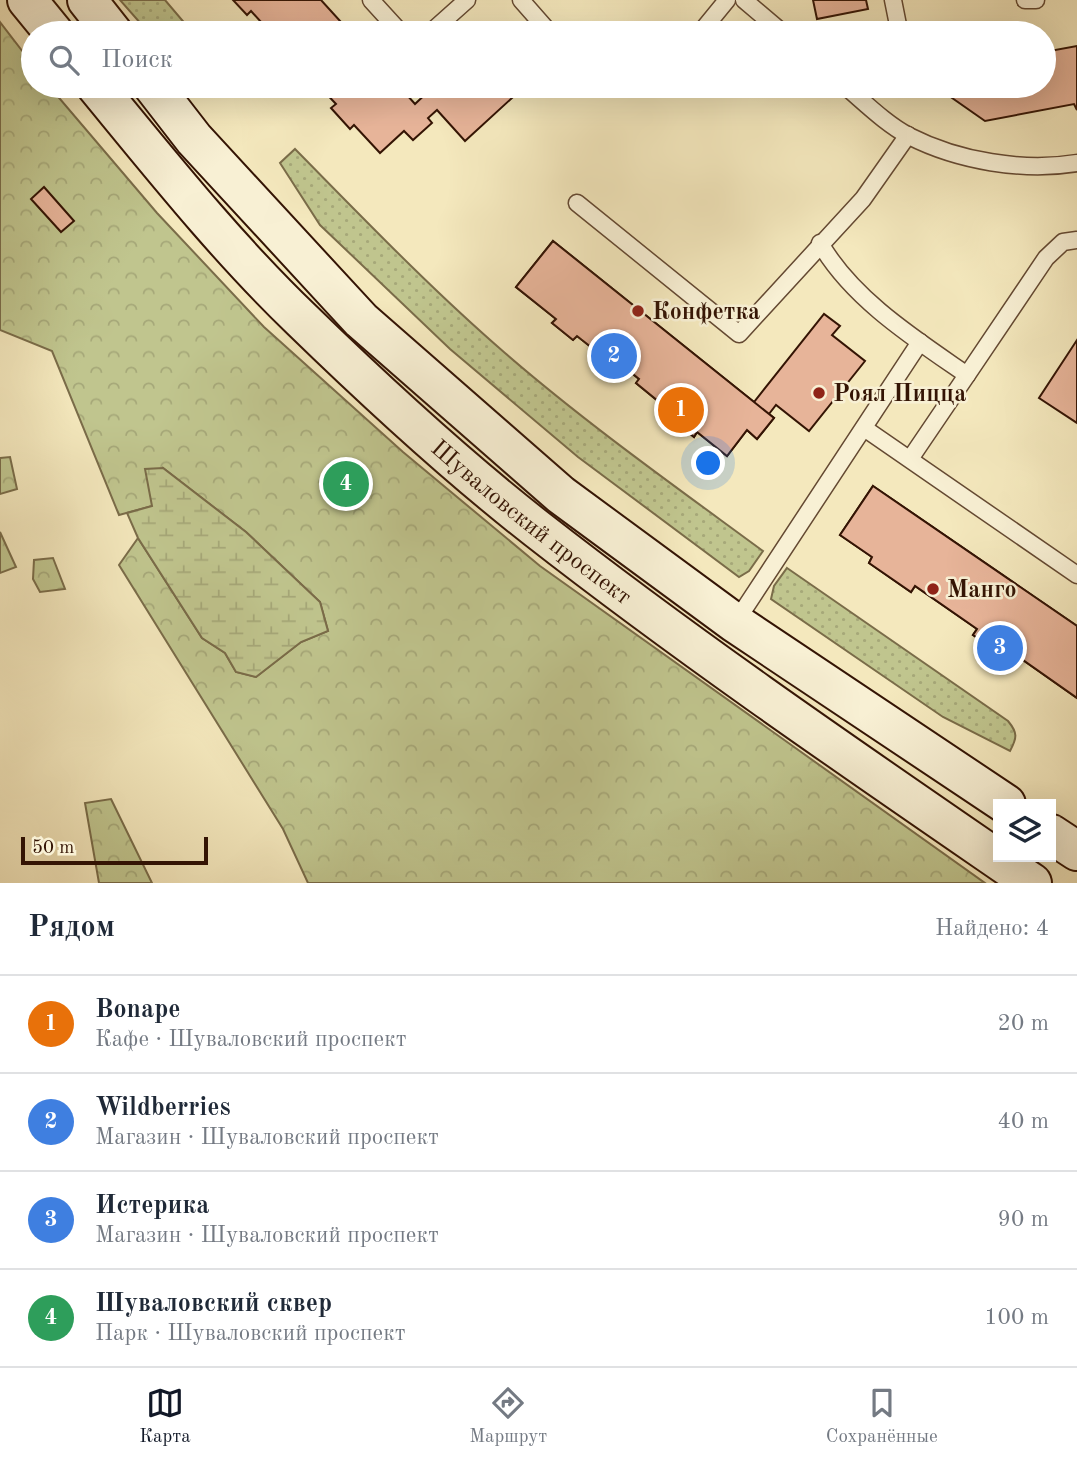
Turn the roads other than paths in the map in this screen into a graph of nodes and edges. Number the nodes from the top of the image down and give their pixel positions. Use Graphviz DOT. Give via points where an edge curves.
graph roads {
  1 [pos="27,0"];
  2 [pos="87,0"];
  3 [pos="371,0"];
  4 [pos="467,0"];
  5 [pos="522,0"];
  6 [pos="727,0"];
  7 [pos="744,0"];
  8 [pos="894,0"];
  9 [pos="1025,0"];
  10 [pos="1036,0"];
  11 [pos="44,21"];
  12 [pos="104,21"];
  13 [pos="390,21"];
  14 [pos="443,21"];
  15 [pos="540,21"];
  16 [pos="710,21"];
  17 [pos="769,21"];
  18 [pos="897,21"];
  19 [pos="106,98"];
  20 [pos="162,98"];
  21 [pos="870,98"];
  22 [pos="908,135"];
  23 [pos="1077,163"];
  24 [pos="576,203"];
  25 [pos="1077,240"];
  26 [pos="820,243"];
  27 [pos="920,342"];
  28 [pos="967,375"];
  29 [pos="864,428"];
  30 [pos="910,459"];
  31 [pos="1077,575"];
  32 [pos="735,623"];
  33 [pos="999,799"];
  34 [pos="1056,837"];
  35 [pos="1077,851"];
  36 [pos="1032,883"];
  1 -- 11 [label="street"];
  2 -- 12 [label="street"];
  3 -- 13 [label="lane"];
  4 -- 14 [label="lane"];
  5 -- 15 [label="lane"];
  6 -- 16 [label="lane"];
  7 -- 17 [label="lane"];
  8 -- 18 [label="lane"];
  9 -- 10 [label="lane"];
  19 -- 36 [label="street, Шуваловский проспект" via="299,317 535,527 708,659"];
  20 -- 32 [label="street, Шуваловский проспект" via="194,139 360,320 561,495"];
  21 -- 22 [label="lane"];
  22 -- 23 [label="lane" via="955,153 1004,164"];
  22 -- 26 [label="lane" via="863,199"];
  24 -- 26 [label="lane" via="739,334"];
  25 -- 28 [label="lane" via="1063,242 1046,258"];
  26 -- 27 [label="lane" via="836,271"];
  27 -- 28 [label="lane"];
  27 -- 29 [label="lane"];
  28 -- 30 [label="lane"];
  29 -- 30 [label="lane"];
  29 -- 32 [label="lane"];
  30 -- 31 [label="lane"];
  32 -- 33 [label="street, Шуваловский проспект"];
  34 -- 35 [label="street"];
}
